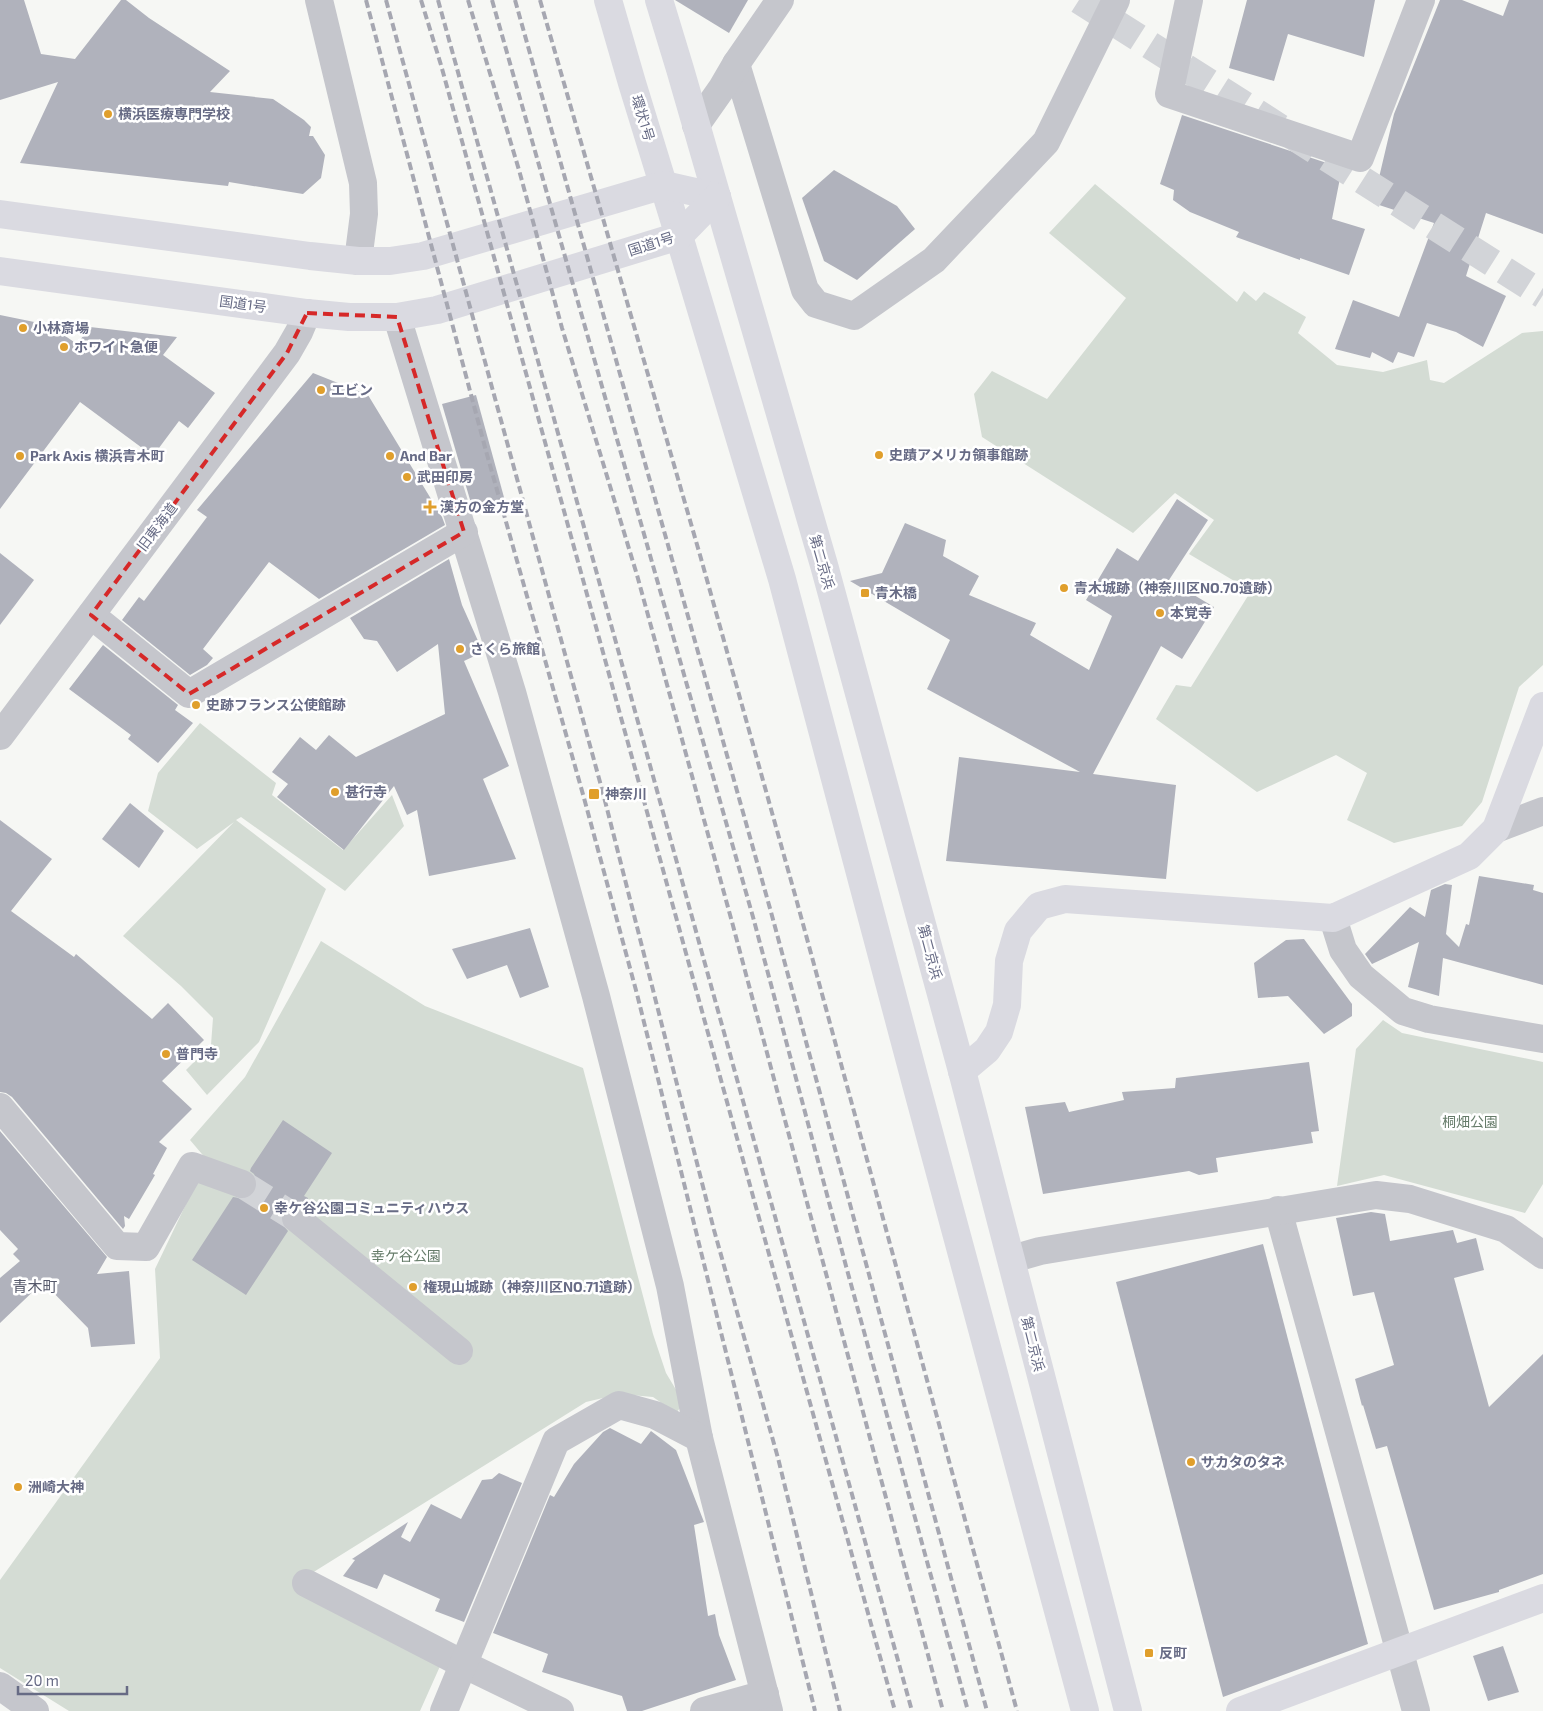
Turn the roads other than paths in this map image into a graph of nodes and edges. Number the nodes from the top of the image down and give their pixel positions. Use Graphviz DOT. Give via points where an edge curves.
graph roads {
  1 [pos="319,0"];
  2 [pos="608,0"];
  3 [pos="659,0"];
  4 [pos="780,0"];
  5 [pos="1116,0"];
  6 [pos="1189,0"];
  7 [pos="1421,0"];
  8 [pos="736,64"];
  9 [pos="696,125"];
  10 [pos="664,185"];
  11 [pos="717,197"];
  12 [pos="0,214"];
  13 [pos="679,236"];
  14 [pos="358,261"];
  15 [pos="0,271"];
  16 [pos="307,313"];
  17 [pos="398,317"];
  18 [pos="464,532"];
  19 [pos="91,615"];
  20 [pos="1543,706"];
  21 [pos="3,727"];
  22 [pos="1543,811"];
  23 [pos="1496,830"];
  24 [pos="1333,918"];
  25 [pos="1543,1039"];
  26 [pos="962,1071"];
  27 [pos="0,1107"];
  28 [pos="242,1184"];
  29 [pos="1278,1210"];
  30 [pos="296,1218"];
  31 [pos="1543,1255"];
  32 [pos="1012,1259"];
  33 [pos="459,1350"];
  34 [pos="699,1438"];
  35 [pos="306,1582"];
  36 [pos="1543,1598"];
  37 [pos="1400,1652"];
  38 [pos="463,1664"];
  39 [pos="0,1686"];
  40 [pos="767,1702"];
  41 [pos="35,1711"];
  42 [pos="444,1711"];
  43 [pos="560,1711"];
  44 [pos="704,1711"];
  45 [pos="1085,1711"];
  46 [pos="1128,1711"];
  47 [pos="1240,1711"];
  48 [pos="1416,1711"];
  1 -- 14 [label="street" via="363,183 364,214"];
  2 -- 10 [label="main road, 環状1号"];
  3 -- 9 [label="main road"];
  4 -- 8 [label="street"];
  5 -- 8 [label="street" via="1046,142 934,260 854,316 816,304 805,290"];
  6 -- 7 [label="street" via="1169,94 1360,158"];
  8 -- 9 [label="street"];
  9 -- 11 [label="main road"];
  10 -- 11 [label="main road"];
  10 -- 13 [label="main road, 環状1号"];
  10 -- 14 [label="main road" via="423,256"];
  11 -- 13 [label="main road, 国道1号"];
  11 -- 26 [label="main road, 第二京浜" via="824,565"];
  12 -- 14 [label="main road"];
  13 -- 17 [label="main road, 国道1号" via="437,310"];
  13 -- 45 [label="main road" via="782,579"];
  15 -- 16 [label="main road, 国道1号"];
  16 -- 17 [label="main road, 国道1号"];
  16 -- 19 [label="street, 旧東海道" via="288,353"];
  17 -- 18 [label="street"];
  18 -- 19 [label="street" via="189,694"];
  18 -- 34 [label="street" via="607,1035 670,1286"];
  19 -- 21 [label="street, 旧東海道"];
  20 -- 23 [label="main road"];
  22 -- 23 [label="street"];
  23 -- 24 [label="main road" via="1469,856"];
  24 -- 25 [label="street" via="1342,950 1361,976 1403,1011 1429,1019"];
  24 -- 26 [label="main road" via="1065,899 1039,906 1018,931 1009,960 1007,1005 999,1032 987,1050"];
  26 -- 32 [label="main road, 第二京浜"];
  27 -- 28 [label="street" via="118,1246 146,1247 192,1166"];
  29 -- 31 [label="street" via="1376,1195 1410,1199 1506,1229"];
  29 -- 32 [label="street"];
  29 -- 37 [label="street"];
  30 -- 33 [label="street"];
  32 -- 46 [label="main road, 第二京浜"];
  34 -- 38 [label="street" via="655,1415 619,1405 556,1441"];
  34 -- 40 [label="street"];
  35 -- 38 [label="street"];
  36 -- 37 [label="main road"];
  37 -- 47 [label="main road"];
  37 -- 48 [label="street"];
  38 -- 42 [label="street"];
  38 -- 43 [label="street"];
  39 -- 41 [label="street"];
  40 -- 44 [label="street"];
}
